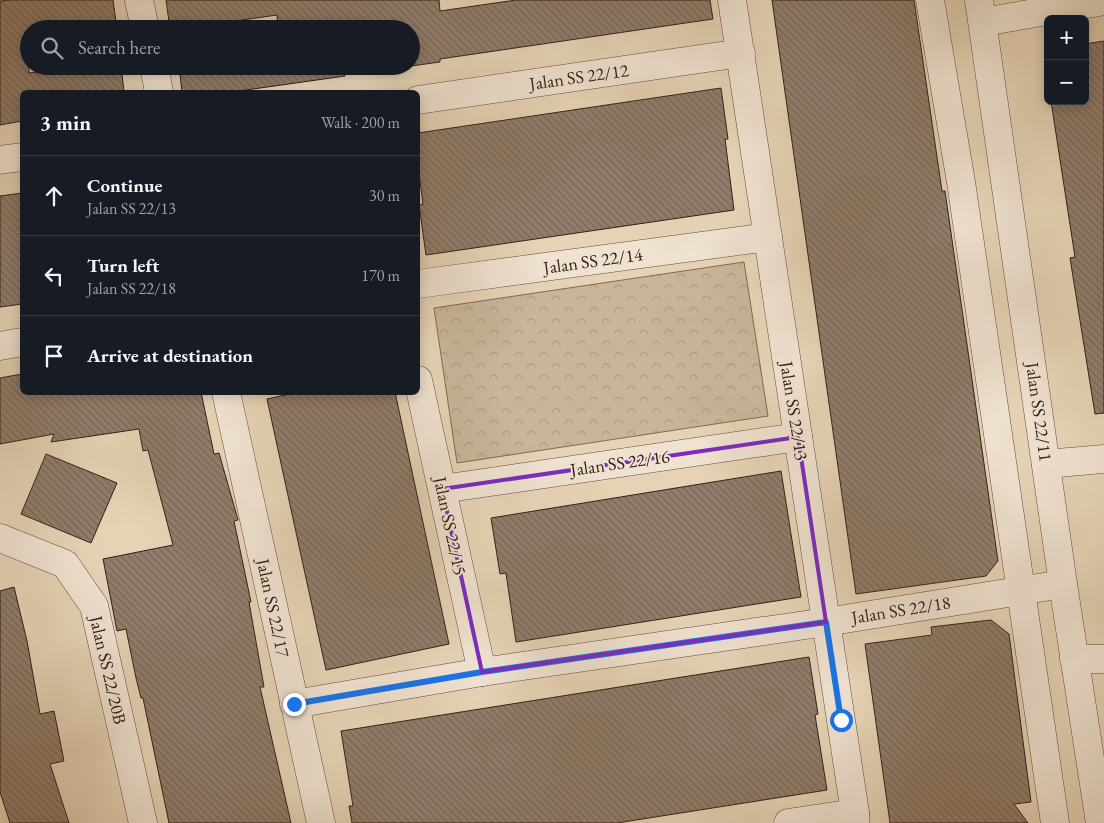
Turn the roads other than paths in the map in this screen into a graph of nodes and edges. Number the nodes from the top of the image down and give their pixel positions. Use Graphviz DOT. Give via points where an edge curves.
graph roads {
  1 [pos="139,0"];
  2 [pos="732,0"];
  3 [pos="930,0"];
  4 [pos="1104,0"];
  5 [pos="981,11"];
  6 [pos="143,20"];
  7 [pos="740,53"];
  8 [pos="156,75"];
  9 [pos="160,90"];
  10 [pos="420,100"];
  11 [pos="20,157"];
  12 [pos="0,160"];
  13 [pos="768,237"];
  14 [pos="420,284"];
  15 [pos="20,342"];
  16 [pos="0,346"];
  17 [pos="420,389"];
  18 [pos="227,395"];
  19 [pos="798,436"];
  20 [pos="1104,459"];
  21 [pos="1046,464"];
  22 [pos="442,489"];
  23 [pos="0,538"];
  24 [pos="1063,584"];
  25 [pos="1022,591"];
  26 [pos="826,622"];
  27 [pos="1074,659"];
  28 [pos="1104,659"];
  29 [pos="482,672"];
  30 [pos="294,704"];
  31 [pos="855,818"];
  32 [pos="143,823"];
  33 [pos="321,823"];
  34 [pos="788,823"];
  35 [pos="1055,823"];
  36 [pos="1100,823"];
  1 -- 6 [label="street"];
  2 -- 7 [label="street, Jalan SS 22/13"];
  3 -- 25 [label="street" via="961,182"];
  4 -- 5 [label="street"];
  5 -- 21 [label="street, Jalan SS 22/11"];
  7 -- 10 [label="street, Jalan SS 22/12"];
  7 -- 13 [label="street, Jalan SS 22/13"];
  8 -- 9 [label="street"];
  11 -- 12 [label="street"];
  13 -- 14 [label="street, Jalan SS 22/14"];
  13 -- 19 [label="street, Jalan SS 22/13"];
  15 -- 16 [label="street"];
  17 -- 22 [label="street, Jalan SS 22/15"];
  18 -- 30 [label="street, Jalan SS 22/17"];
  19 -- 22 [label="street, Jalan SS 22/16"];
  19 -- 26 [label="street, Jalan SS 22/13"];
  20 -- 21 [label="street"];
  21 -- 24 [label="street, Jalan SS 22/11"];
  22 -- 29 [label="street, Jalan SS 22/15"];
  23 -- 32 [label="street, Jalan SS 22/20B" via="65,564 94,606"];
  24 -- 25 [label="street, Jalan SS 22/18"];
  24 -- 27 [label="street, Jalan SS 22/11"];
  25 -- 26 [label="street, Jalan SS 22/18"];
  25 -- 35 [label="street"];
  26 -- 29 [label="street, Jalan SS 22/18"];
  26 -- 31 [label="street, Jalan SS 22/13"];
  27 -- 28 [label="street"];
  27 -- 36 [label="street, Jalan SS 22/11"];
  29 -- 30 [label="street, Jalan SS 22/18"];
  30 -- 33 [label="street, Jalan SS 22/17"];
  31 -- 34 [label="street"];
}
